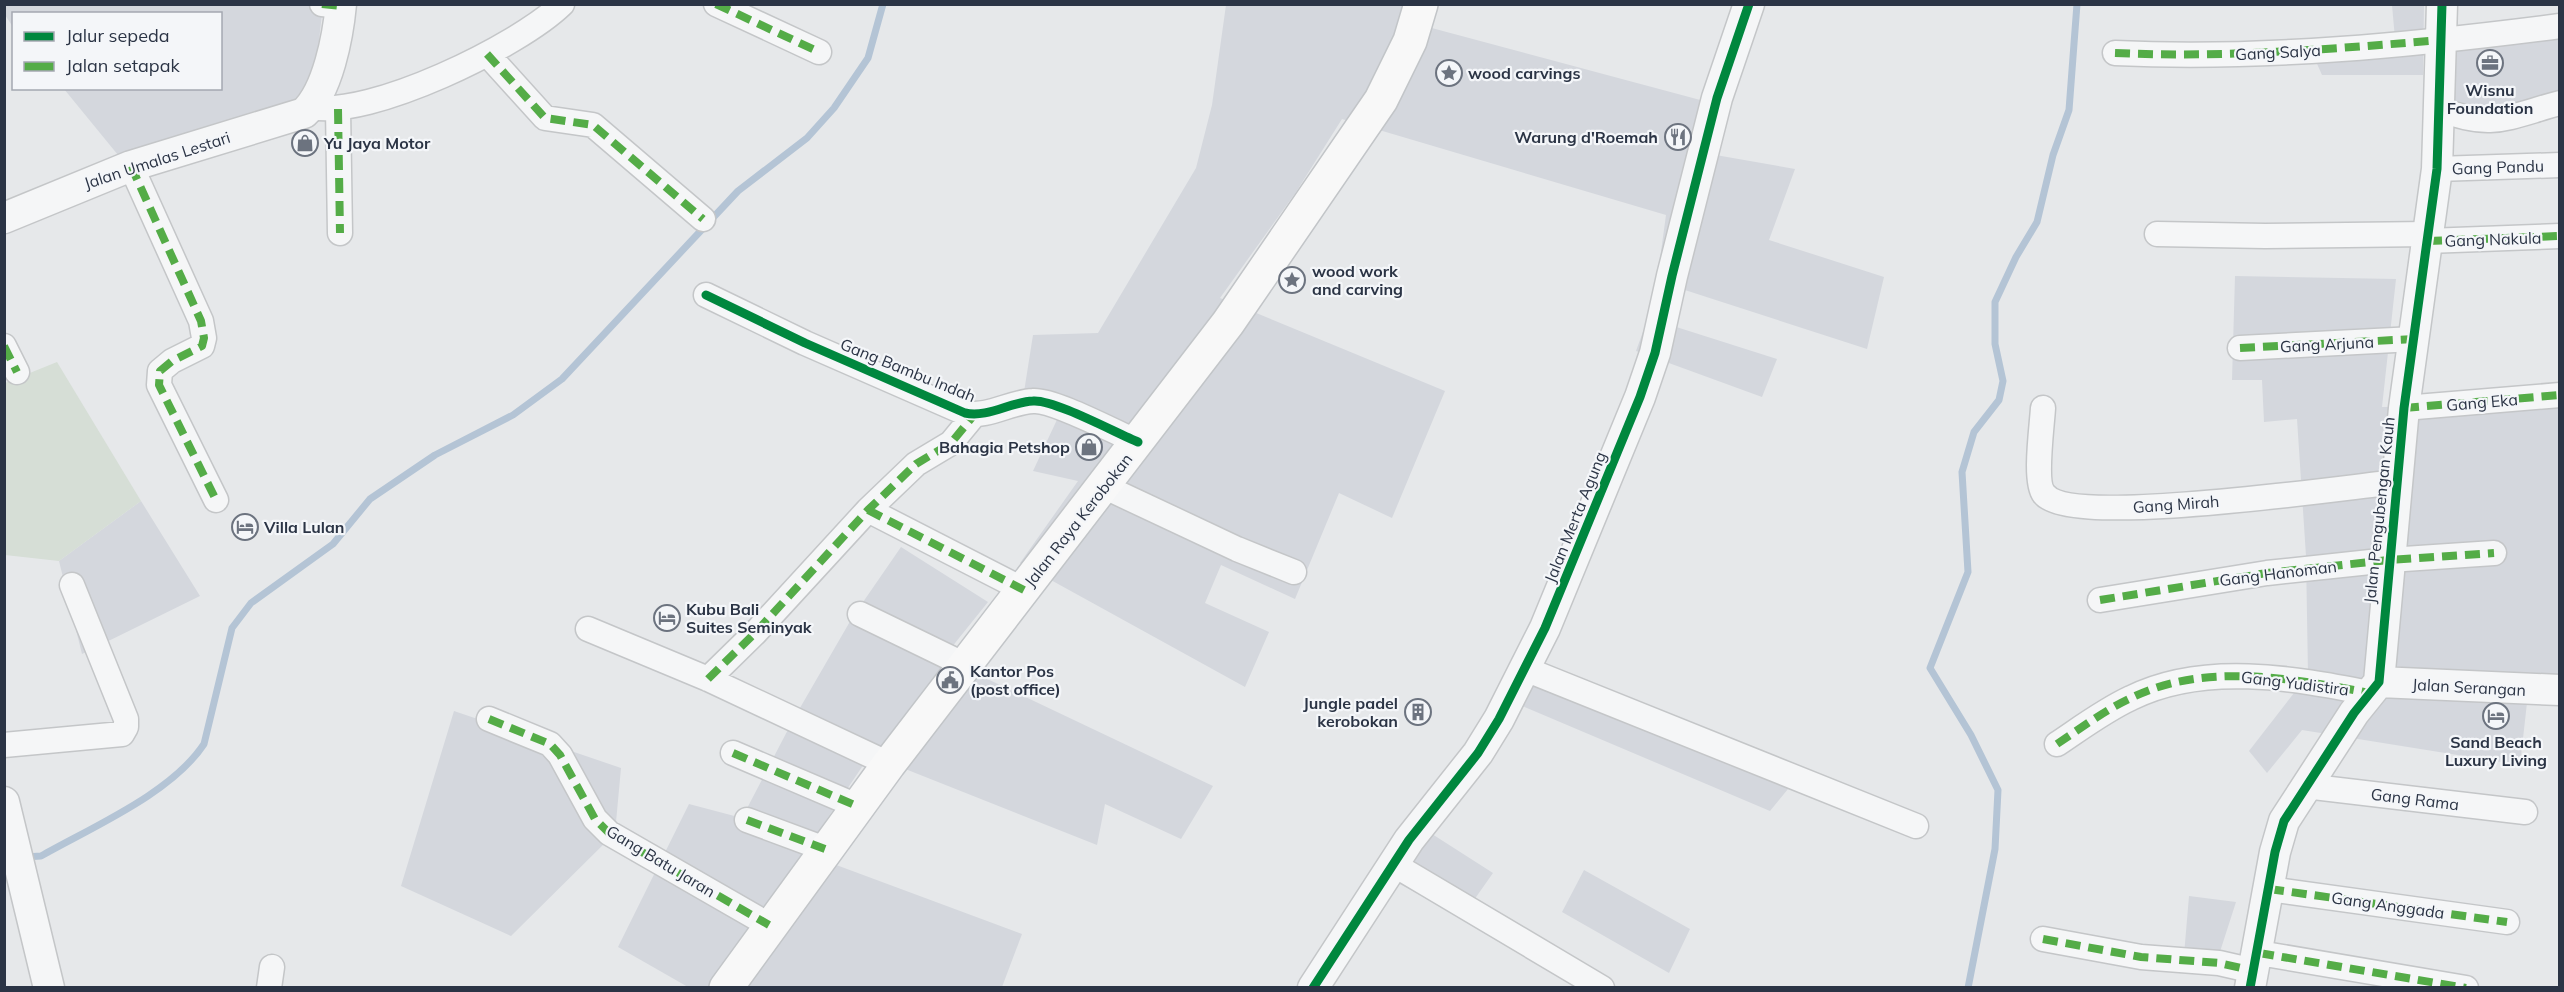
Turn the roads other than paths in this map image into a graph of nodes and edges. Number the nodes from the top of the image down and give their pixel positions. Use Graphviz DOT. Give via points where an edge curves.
graph roads {
  1 [pos="561,4"];
  2 [pos="716,4"];
  3 [pos="1421,4"];
  4 [pos="1749,4"];
  5 [pos="2442,4"];
  6 [pos="334,5"];
  7 [pos="2559,26"];
  8 [pos="2441,40"];
  9 [pos="819,52"];
  10 [pos="2115,53"];
  11 [pos="487,54"];
  12 [pos="2559,103"];
  13 [pos="325,108"];
  14 [pos="2439,110"];
  15 [pos="2559,165"];
  16 [pos="131,166"];
  17 [pos="2437,169"];
  18 [pos="4,218"];
  19 [pos="703,219"];
  20 [pos="340,233"];
  21 [pos="2157,234"];
  22 [pos="2559,236"];
  23 [pos="2427,238"];
  24 [pos="706,295"];
  25 [pos="2414,339"];
  26 [pos="4,346"];
  27 [pos="2240,348"];
  28 [pos="17,372"];
  29 [pos="2559,395"];
  30 [pos="2043,408"];
  31 [pos="2404,408"];
  32 [pos="974,415"];
  33 [pos="1138,442"];
  34 [pos="2397,482"];
  35 [pos="1103,486"];
  36 [pos="216,500"];
  37 [pos="868,510"];
  38 [pos="2494,553"];
  39 [pos="2389,560"];
  40 [pos="1294,572"];
  41 [pos="72,585"];
  42 [pos="1024,590"];
  43 [pos="2100,600"];
  44 [pos="860,614"];
  45 [pos="588,629"];
  46 [pos="965,665"];
  47 [pos="1525,669"];
  48 [pos="708,679"];
  49 [pos="2374,688"];
  50 [pos="2559,690"];
  51 [pos="489,719"];
  52 [pos="2057,744"];
  53 [pos="4,745"];
  54 [pos="732,753"];
  55 [pos="889,764"];
  56 [pos="2305,786"];
  57 [pos="4,802"];
  58 [pos="857,806"];
  59 [pos="2525,812"];
  60 [pos="747,820"];
  61 [pos="1916,826"];
  62 [pos="825,849"];
  63 [pos="1393,864"];
  64 [pos="2269,889"];
  65 [pos="2507,922"];
  66 [pos="769,924"];
  67 [pos="2043,939"];
  68 [pos="2254,971"];
  69 [pos="49,987"];
  70 [pos="726,987"];
  71 [pos="1313,987"];
  72 [pos="1602,987"];
  73 [pos="2466,987"];
  1 -- 11 [label="street"];
  2 -- 9 [label="street"];
  3 -- 33 [label="main road, Jalan Raya Kerobokan" via="1399,67 1364,127 1228,323"];
  4 -- 47 [label="street, Jalan Merta Agung" via="1718,98 1655,353 1566,578"];
  5 -- 8 [label="street, Jalan Pengubengan Kauh"];
  6 -- 13 [label="street"];
  7 -- 8 [label="street, Gang Salya"];
  8 -- 10 [label="street, Gang Salya" via="2291,52 2173,56"];
  8 -- 14 [label="street, Jalan Pengubengan Kauh"];
  11 -- 13 [label="street" via="414,86"];
  11 -- 19 [label="street" via="545,118 593,125"];
  12 -- 14 [label="street" via="2483,122"];
  13 -- 16 [label="street, Jalan Umalas Lestari"];
  13 -- 20 [label="street"];
  14 -- 17 [label="street, Jalan Pengubengan Kauh"];
  15 -- 17 [label="street, Gang Pandu"];
  16 -- 18 [label="street, Jalan Umalas Lestari"];
  16 -- 36 [label="street" via="201,321 202,346 160,371 159,385"];
  17 -- 23 [label="street, Jalan Pengubengan Kauh"];
  21 -- 23 [label="street, Gang Nakula"];
  22 -- 23 [label="street, Gang Nakula"];
  23 -- 25 [label="street, Jalan Pengubengan Kauh"];
  24 -- 32 [label="street, Gang Bambu Indah" via="805,344"];
  25 -- 27 [label="street, Gang Arjuna"];
  25 -- 31 [label="street, Jalan Pengubengan Kauh"];
  26 -- 28 [label="street"];
  29 -- 31 [label="street, Gang Eka"];
  30 -- 34 [label="street, Gang Mirah" via="2040,486 2047,498 2061,503 2145,509"];
  31 -- 34 [label="street, Jalan Pengubengan Kauh"];
  32 -- 33 [label="street, Gang Bambu Indah" via="1034,400"];
  32 -- 37 [label="street" via="951,443 916,464"];
  33 -- 35 [label="main road, Jalan Raya Kerobokan"];
  34 -- 39 [label="street, Jalan Pengubengan Kauh"];
  35 -- 40 [label="street"];
  35 -- 42 [label="main road, Jalan Raya Kerobokan"];
  37 -- 42 [label="street"];
  37 -- 48 [label="street"];
  38 -- 39 [label="street, Gang Hanoman"];
  39 -- 43 [label="street, Gang Hanoman" via="2218,580"];
  39 -- 49 [label="street, Jalan Pengubengan Kauh"];
  41 -- 53 [label="street" via="126,718 126,727 122,734"];
  42 -- 46 [label="main road, Jalan Raya Kerobokan"];
  44 -- 46 [label="street"];
  45 -- 48 [label="street"];
  46 -- 55 [label="main road, Jalan Raya Kerobokan"];
  47 -- 61 [label="street"];
  47 -- 63 [label="street, Jalan Merta Agung" via="1478,753"];
  48 -- 55 [label="street"];
  49 -- 50 [label="street, Jalan Serangan"];
  49 -- 52 [label="street, Gang Yudistira" via="2240,676 2202,679 2132,697"];
  49 -- 56 [label="street, Jalan Pengubengan Kauh"];
  51 -- 66 [label="street, Gang Batu Jaran" via="550,744 595,819 609,833"];
  54 -- 58 [label="street"];
  55 -- 58 [label="main road, Jalan Raya Kerobokan"];
  56 -- 59 [label="street, Gang Rama"];
  56 -- 64 [label="street, Jalan Pengubengan Kauh" via="2279,834"];
  57 -- 69 [label="street"];
  58 -- 62 [label="main road, Jalan Raya Kerobokan"];
  60 -- 62 [label="street"];
  62 -- 66 [label="main road, Jalan Raya Kerobokan"];
  63 -- 71 [label="street, Jalan Merta Agung"];
  63 -- 72 [label="street"];
  64 -- 65 [label="street, Gang Anggada"];
  64 -- 68 [label="street, Jalan Pengubengan Kauh"];
  66 -- 70 [label="main road, Jalan Raya Kerobokan"];
  67 -- 68 [label="street" via="2141,957 2219,963"];
  68 -- 73 [label="street"];
}
